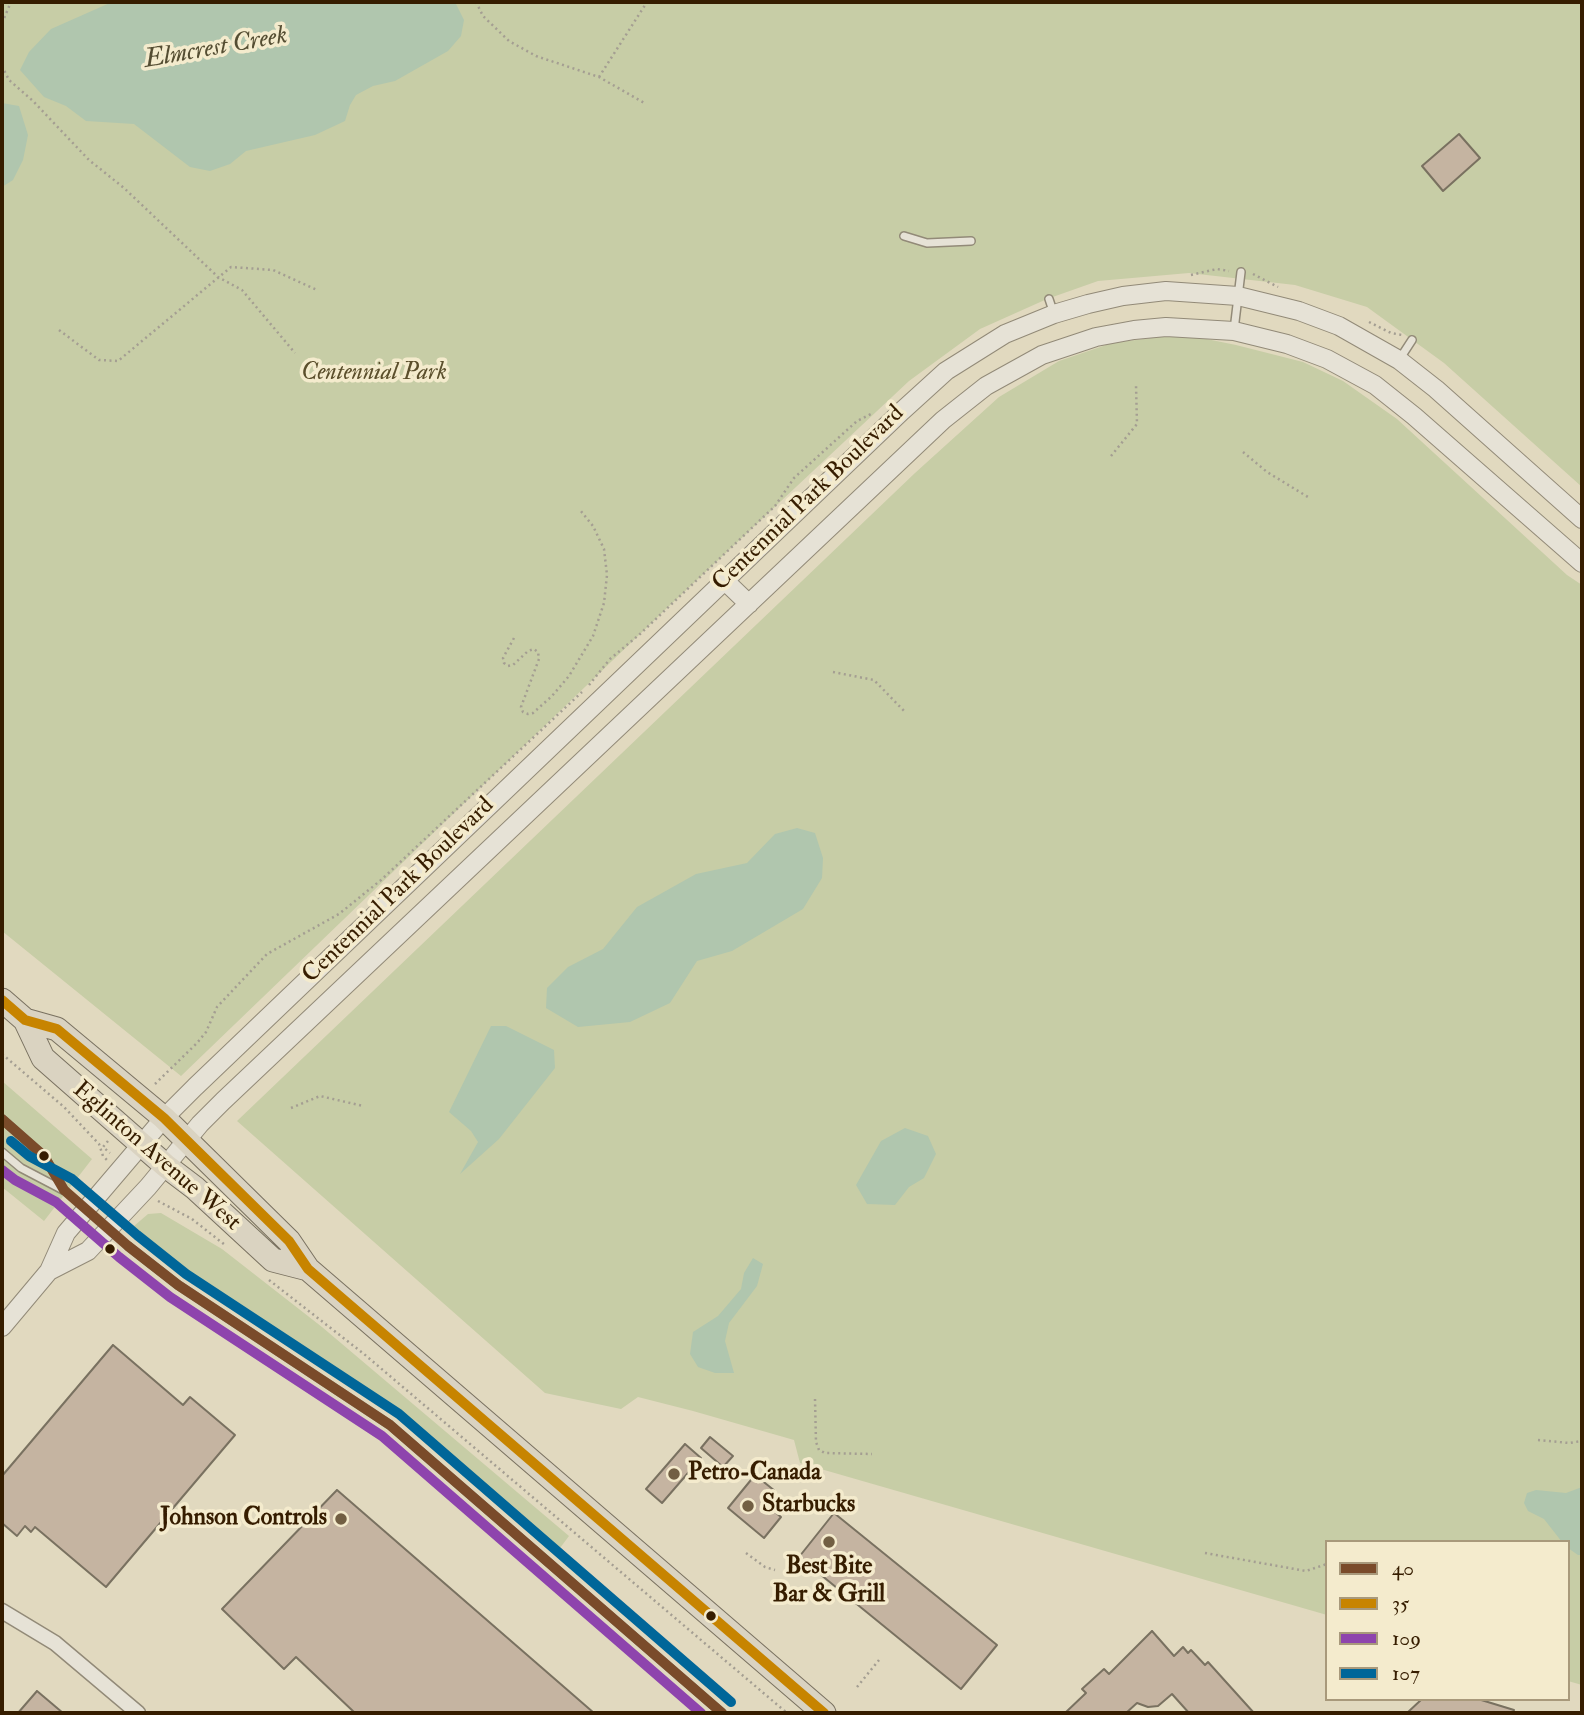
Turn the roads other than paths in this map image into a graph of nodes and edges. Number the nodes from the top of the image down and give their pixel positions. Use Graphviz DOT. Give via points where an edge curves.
graph roads {
  1 [pos="904,236"];
  2 [pos="971,241"];
  3 [pos="1241,272"];
  4 [pos="1238,296"];
  5 [pos="1234,331"];
  6 [pos="1412,340"];
  7 [pos="1399,360"];
  8 [pos="1582,519"];
  9 [pos="1582,563"];
  10 [pos="724,580"];
  11 [pos="749,604"];
  12 [pos="2,1000"];
  13 [pos="25,1020"];
  14 [pos="2,1119"];
  15 [pos="152,1132"];
  16 [pos="2,1152"];
  17 [pos="176,1153"];
  18 [pos="128,1245"];
  19 [pos="308,1269"];
  20 [pos="49,1271"];
  21 [pos="2,1327"];
  22 [pos="2,1611"];
  23 [pos="138,1713"];
  24 [pos="722,1713"];
  25 [pos="824,1713"];
  1 -- 2 [label="lane" via="927,243"];
  3 -- 4 [label="lane"];
  4 -- 5 [label="lane"];
  4 -- 7 [label="street, Centennial Park Boulevard" via="1339,326"];
  4 -- 10 [label="street, Centennial Park Boulevard" via="1166,291 1051,306 946,372"];
  5 -- 9 [label="street, Centennial Park Boulevard" via="1327,359 1375,385"];
  5 -- 11 [label="street, Centennial Park Boulevard" via="1199,327 1134,330 1070,345 1011,371 943,421"];
  6 -- 7 [label="lane"];
  7 -- 8 [label="street, Centennial Park Boulevard"];
  10 -- 11 [label="street"];
  10 -- 15 [label="street, Centennial Park Boulevard"];
  11 -- 17 [label="street, Centennial Park Boulevard" via="252,1073"];
  12 -- 13 [label="main road, Eglinton Avenue West"];
  13 -- 15 [label="main road, Eglinton Avenue West" via="57,1029"];
  13 -- 15 [label="main road, Eglinton Avenue West" via="43,1058"];
  14 -- 16 [label="lane" via="44,1156 64,1190 21,1168"];
  15 -- 17 [label="main road, Eglinton Avenue West"];
  15 -- 17 [label="main road, Eglinton Avenue West"];
  15 -- 20 [label="street, Centennial Park Boulevard" via="66,1233"];
  17 -- 19 [label="main road, Eglinton Avenue West" via="289,1241"];
  17 -- 19 [label="main road, Eglinton Avenue West" via="195,1188 273,1260"];
  17 -- 20 [label="street, Centennial Park Boulevard" via="88,1251"];
  18 -- 24 [label="lane" via="178,1285 390,1425"];
  19 -- 25 [label="main road, Eglinton Avenue West"];
  20 -- 21 [label="street"];
  22 -- 23 [label="street" via="55,1643"];
}
